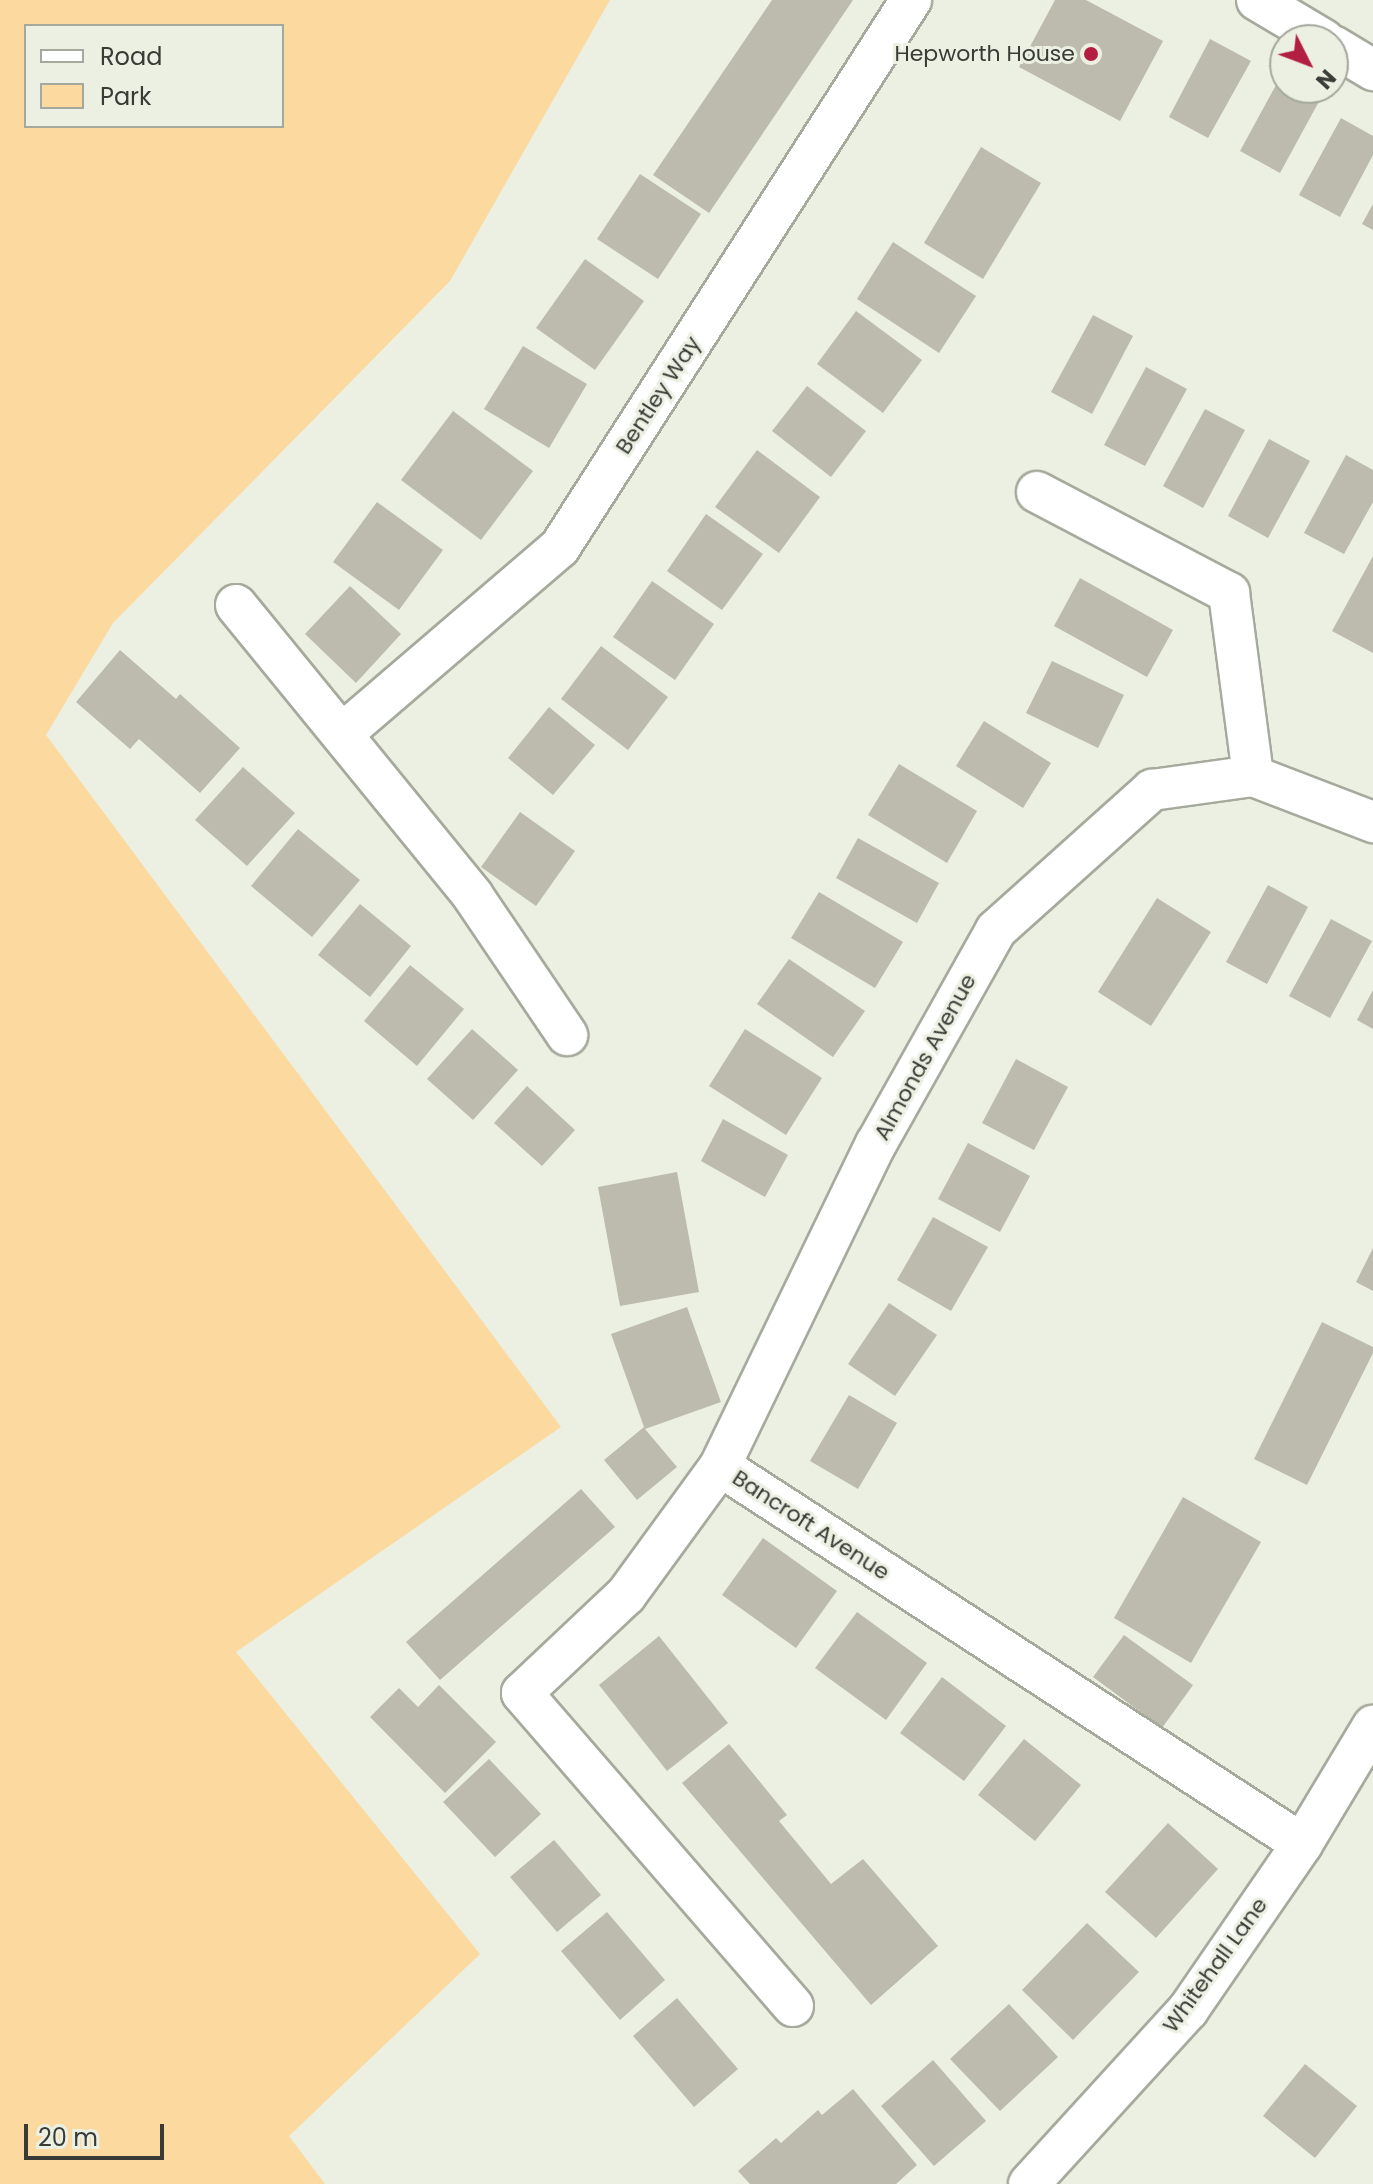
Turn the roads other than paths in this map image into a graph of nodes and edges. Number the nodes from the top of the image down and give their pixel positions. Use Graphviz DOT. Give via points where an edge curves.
graph roads {
  1 [pos="911,0"];
  2 [pos="1257,0"];
  3 [pos="1297,24"];
  4 [pos="1349,56"];
  5 [pos="1373,70"];
  6 [pos="1037,492"];
  7 [pos="236,605"];
  8 [pos="342,734"];
  9 [pos="1253,776"];
  10 [pos="1373,822"];
  11 [pos="567,1035"];
  12 [pos="720,1466"];
  13 [pos="1373,1726"];
  14 [pos="1302,1844"];
  15 [pos="793,2006"];
  16 [pos="1029,2184"];
  1 -- 8 [label="street, Bentley Way" via="560,547"];
  2 -- 3 [label="street"];
  4 -- 5 [label="street"];
  6 -- 9 [label="street" via="1229,593"];
  7 -- 8 [label="street"];
  8 -- 11 [label="street" via="473,896"];
  9 -- 10 [label="street"];
  9 -- 12 [label="street, Almonds Avenue" via="1152,790 996,930 876,1144"];
  12 -- 14 [label="street, Bancroft Avenue"];
  12 -- 15 [label="street, Bancroft Avenue" via="626,1595 522,1693"];
  13 -- 14 [label="street, Whitehall Lane"];
  14 -- 16 [label="street, Whitehall Lane" via="1188,2010"];
}
